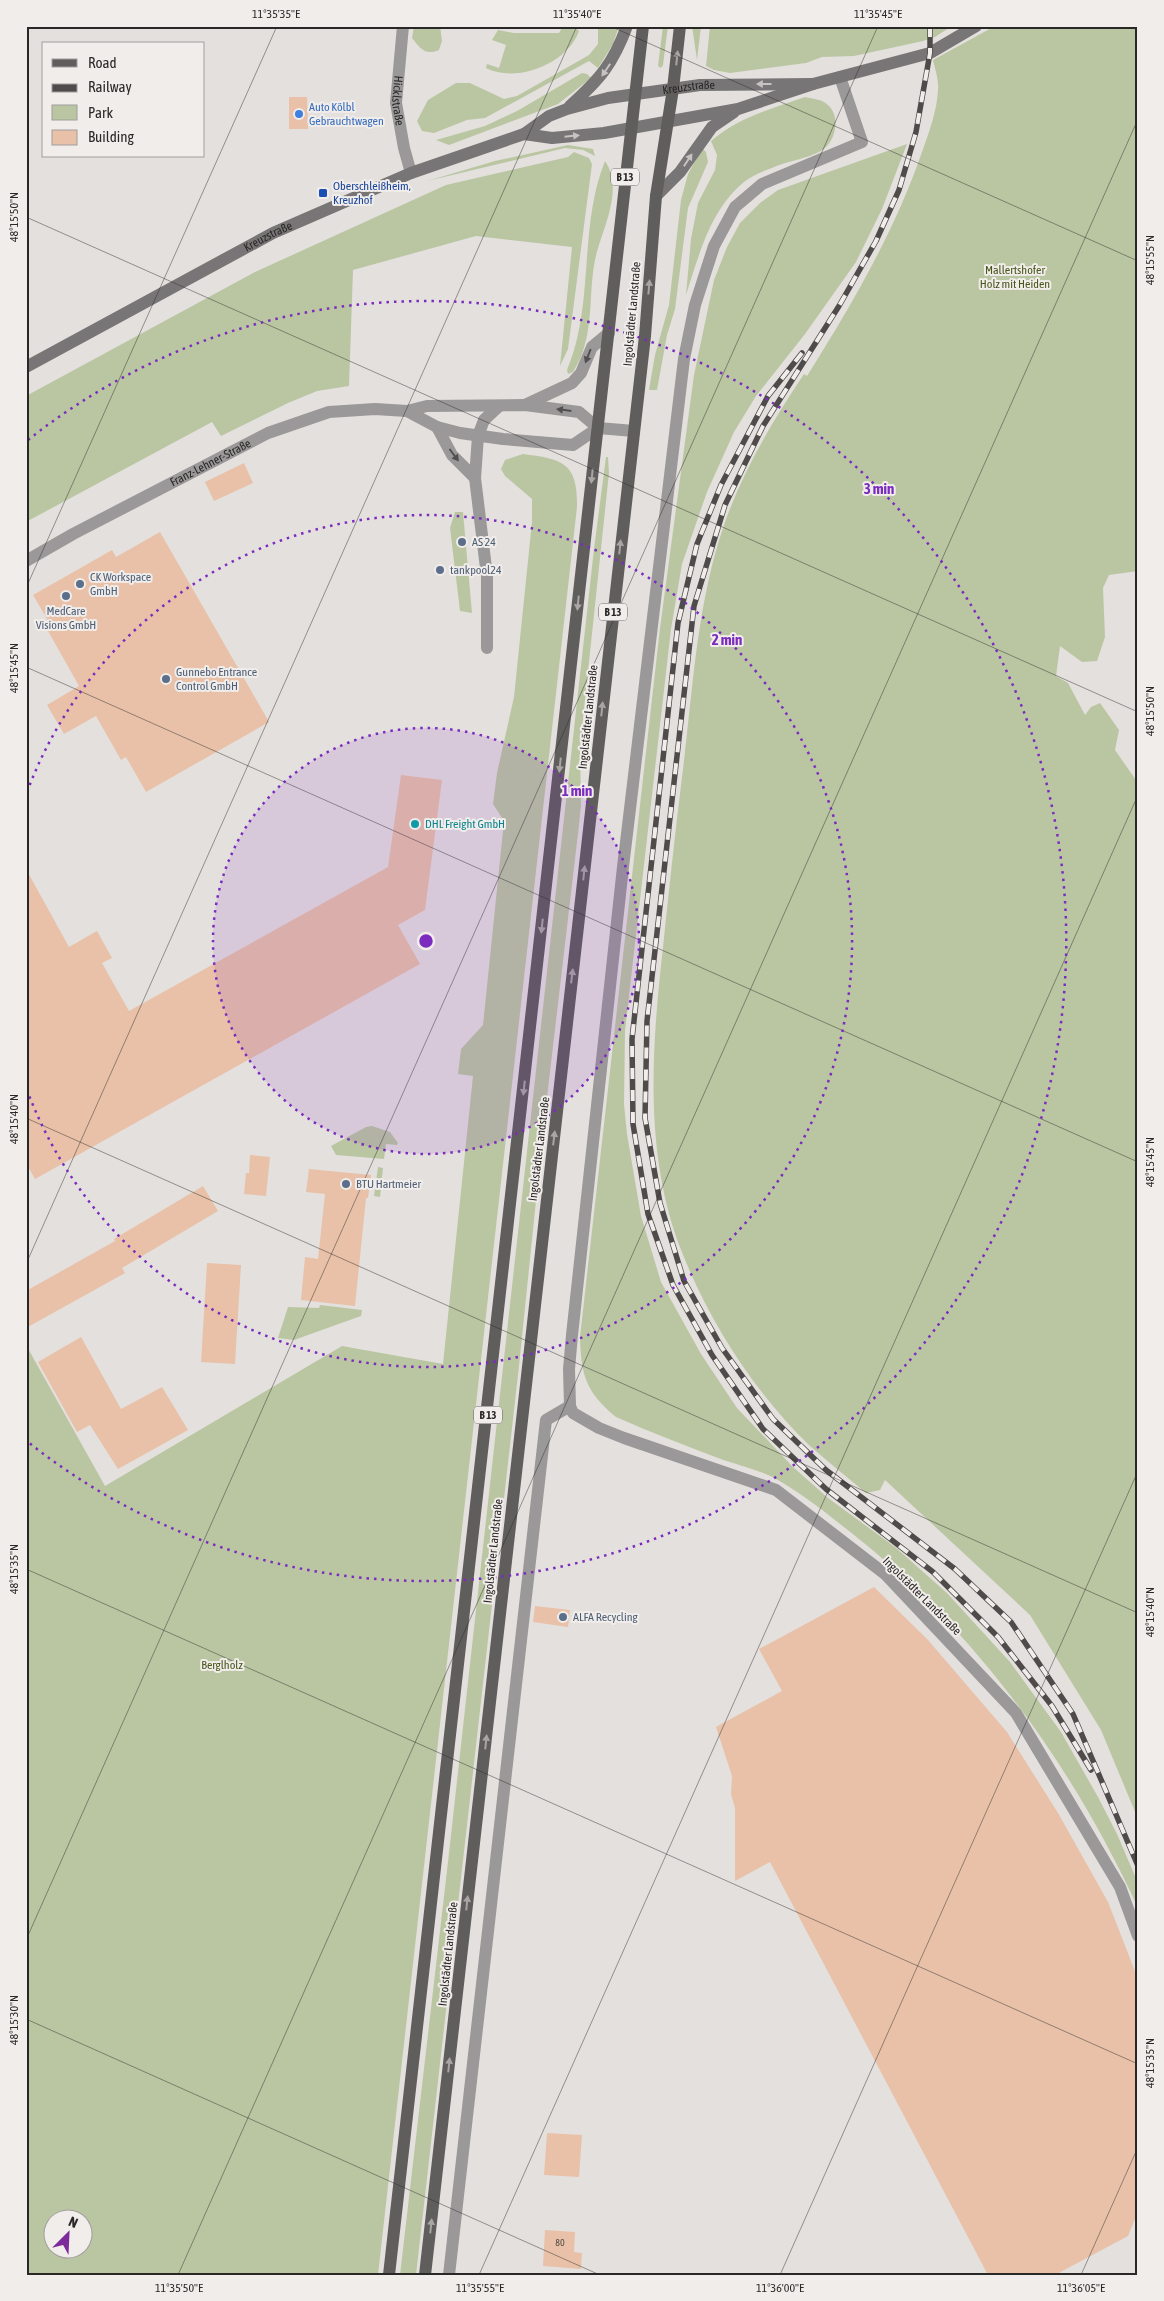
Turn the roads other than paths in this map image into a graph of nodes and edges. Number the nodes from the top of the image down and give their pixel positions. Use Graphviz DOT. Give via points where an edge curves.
graph roads {
  1 [pos="402,26"];
  2 [pos="627,26"];
  3 [pos="643,26"];
  4 [pos="680,26"];
  5 [pos="976,26"];
  6 [pos="840,76"];
  7 [pos="813,84"];
  8 [pos="673,89"];
  9 [pos="634,94"];
  10 [pos="567,109"];
  11 [pos="738,109"];
  12 [pos="667,122"];
  13 [pos="630,129"];
  14 [pos="524,134"];
  15 [pos="411,173"];
  16 [pos="656,196"];
  17 [pos="608,333"];
  18 [pos="26,367"];
  19 [pos="446,405"];
  20 [pos="525,405"];
  21 [pos="499,406"];
  22 [pos="407,410"];
  23 [pos="437,427"];
  24 [pos="598,428"];
  25 [pos="634,431"];
  26 [pos="478,436"];
  27 [pos="475,478"];
  28 [pos="26,561"];
  29 [pos="487,648"];
  30 [pos="570,1406"];
  31 [pos="1138,1936"];
  32 [pos="389,2275"];
  33 [pos="425,2275"];
  34 [pos="449,2275"];
  1 -- 15 [label="street, Hicklstraße" via="396,103"];
  2 -- 10 [label="main road, Kreuzstraße, one-way" via="617,53 601,77"];
  3 -- 9 [label="main road, Ingolstädter Landstraße / B 13"];
  8 -- 4 [label="main road, Ingolstädter Landstraße / B 13, one-way"];
  5 -- 6 [label="main road" via="930,53"];
  6 -- 7 [label="main road"];
  6 -- 30 [label="street" via="862,142 762,184 735,207 714,246 695,305 678,391 623,867 572,1335"];
  7 -- 8 [label="main road, Kreuzstraße, one-way" via="714,85"];
  7 -- 11 [label="main road"];
  8 -- 9 [label="main road, Kreuzstraße"];
  8 -- 12 [label="main road, Ingolstädter Landstraße / B 13"];
  9 -- 10 [label="main road, Kreuzstraße"];
  9 -- 13 [label="main road, Ingolstädter Landstraße / B 13"];
  10 -- 14 [label="main road, Kreuzstraße" via="549,116"];
  11 -- 12 [label="main road, Kreuzstraße"];
  16 -- 11 [label="main road, one-way" via="680,172 712,127"];
  12 -- 13 [label="main road, Kreuzstraße"];
  12 -- 16 [label="main road, Ingolstädter Landstraße / B 13"];
  14 -- 13 [label="main road, Kreuzstraße, one-way" via="552,138"];
  13 -- 17 [label="main road, Ingolstädter Landstraße / B 13"];
  14 -- 15 [label="main road, Kreuzstraße"];
  15 -- 18 [label="main road, Kreuzstraße" via="273,233"];
  25 -- 16 [label="main road, Ingolstädter Landstraße / B 13, one-way"];
  17 -- 20 [label="street, one-way" via="592,347 581,373 572,383"];
  17 -- 24 [label="main road, Ingolstädter Landstraße / B 13"];
  19 -- 21 [label="street, Franz-Lehner-Straße"];
  19 -- 22 [label="street, Franz-Lehner-Straße"];
  19 -- 23 [label="street"];
  20 -- 21 [label="street, Franz-Lehner-Straße"];
  24 -- 20 [label="street, Franz-Lehner-Straße, one-way" via="579,412"];
  21 -- 26 [label="street" via="484,420"];
  22 -- 23 [label="street, Franz-Lehner-Straße"];
  22 -- 28 [label="street, Franz-Lehner-Straße" via="375,408 330,412 268,433"];
  23 -- 26 [label="street, Franz-Lehner-Straße"];
  23 -- 27 [label="street, one-way" via="452,455"];
  24 -- 25 [label="street"];
  24 -- 26 [label="street, Franz-Lehner-Straße" via="573,445"];
  24 -- 32 [label="main road, Ingolstädter Landstraße / B 13, one-way"];
  33 -- 25 [label="main road, Ingolstädter Landstraße / B 13, one-way"];
  26 -- 27 [label="street"];
  27 -- 29 [label="street" via="487,576"];
  30 -- 31 [label="street, Ingolstädter Landstraße" via="573,1413 599,1428 776,1490 885,1574 1016,1713 1120,1887"];
  30 -- 34 [label="street" via="546,1420"];
}
